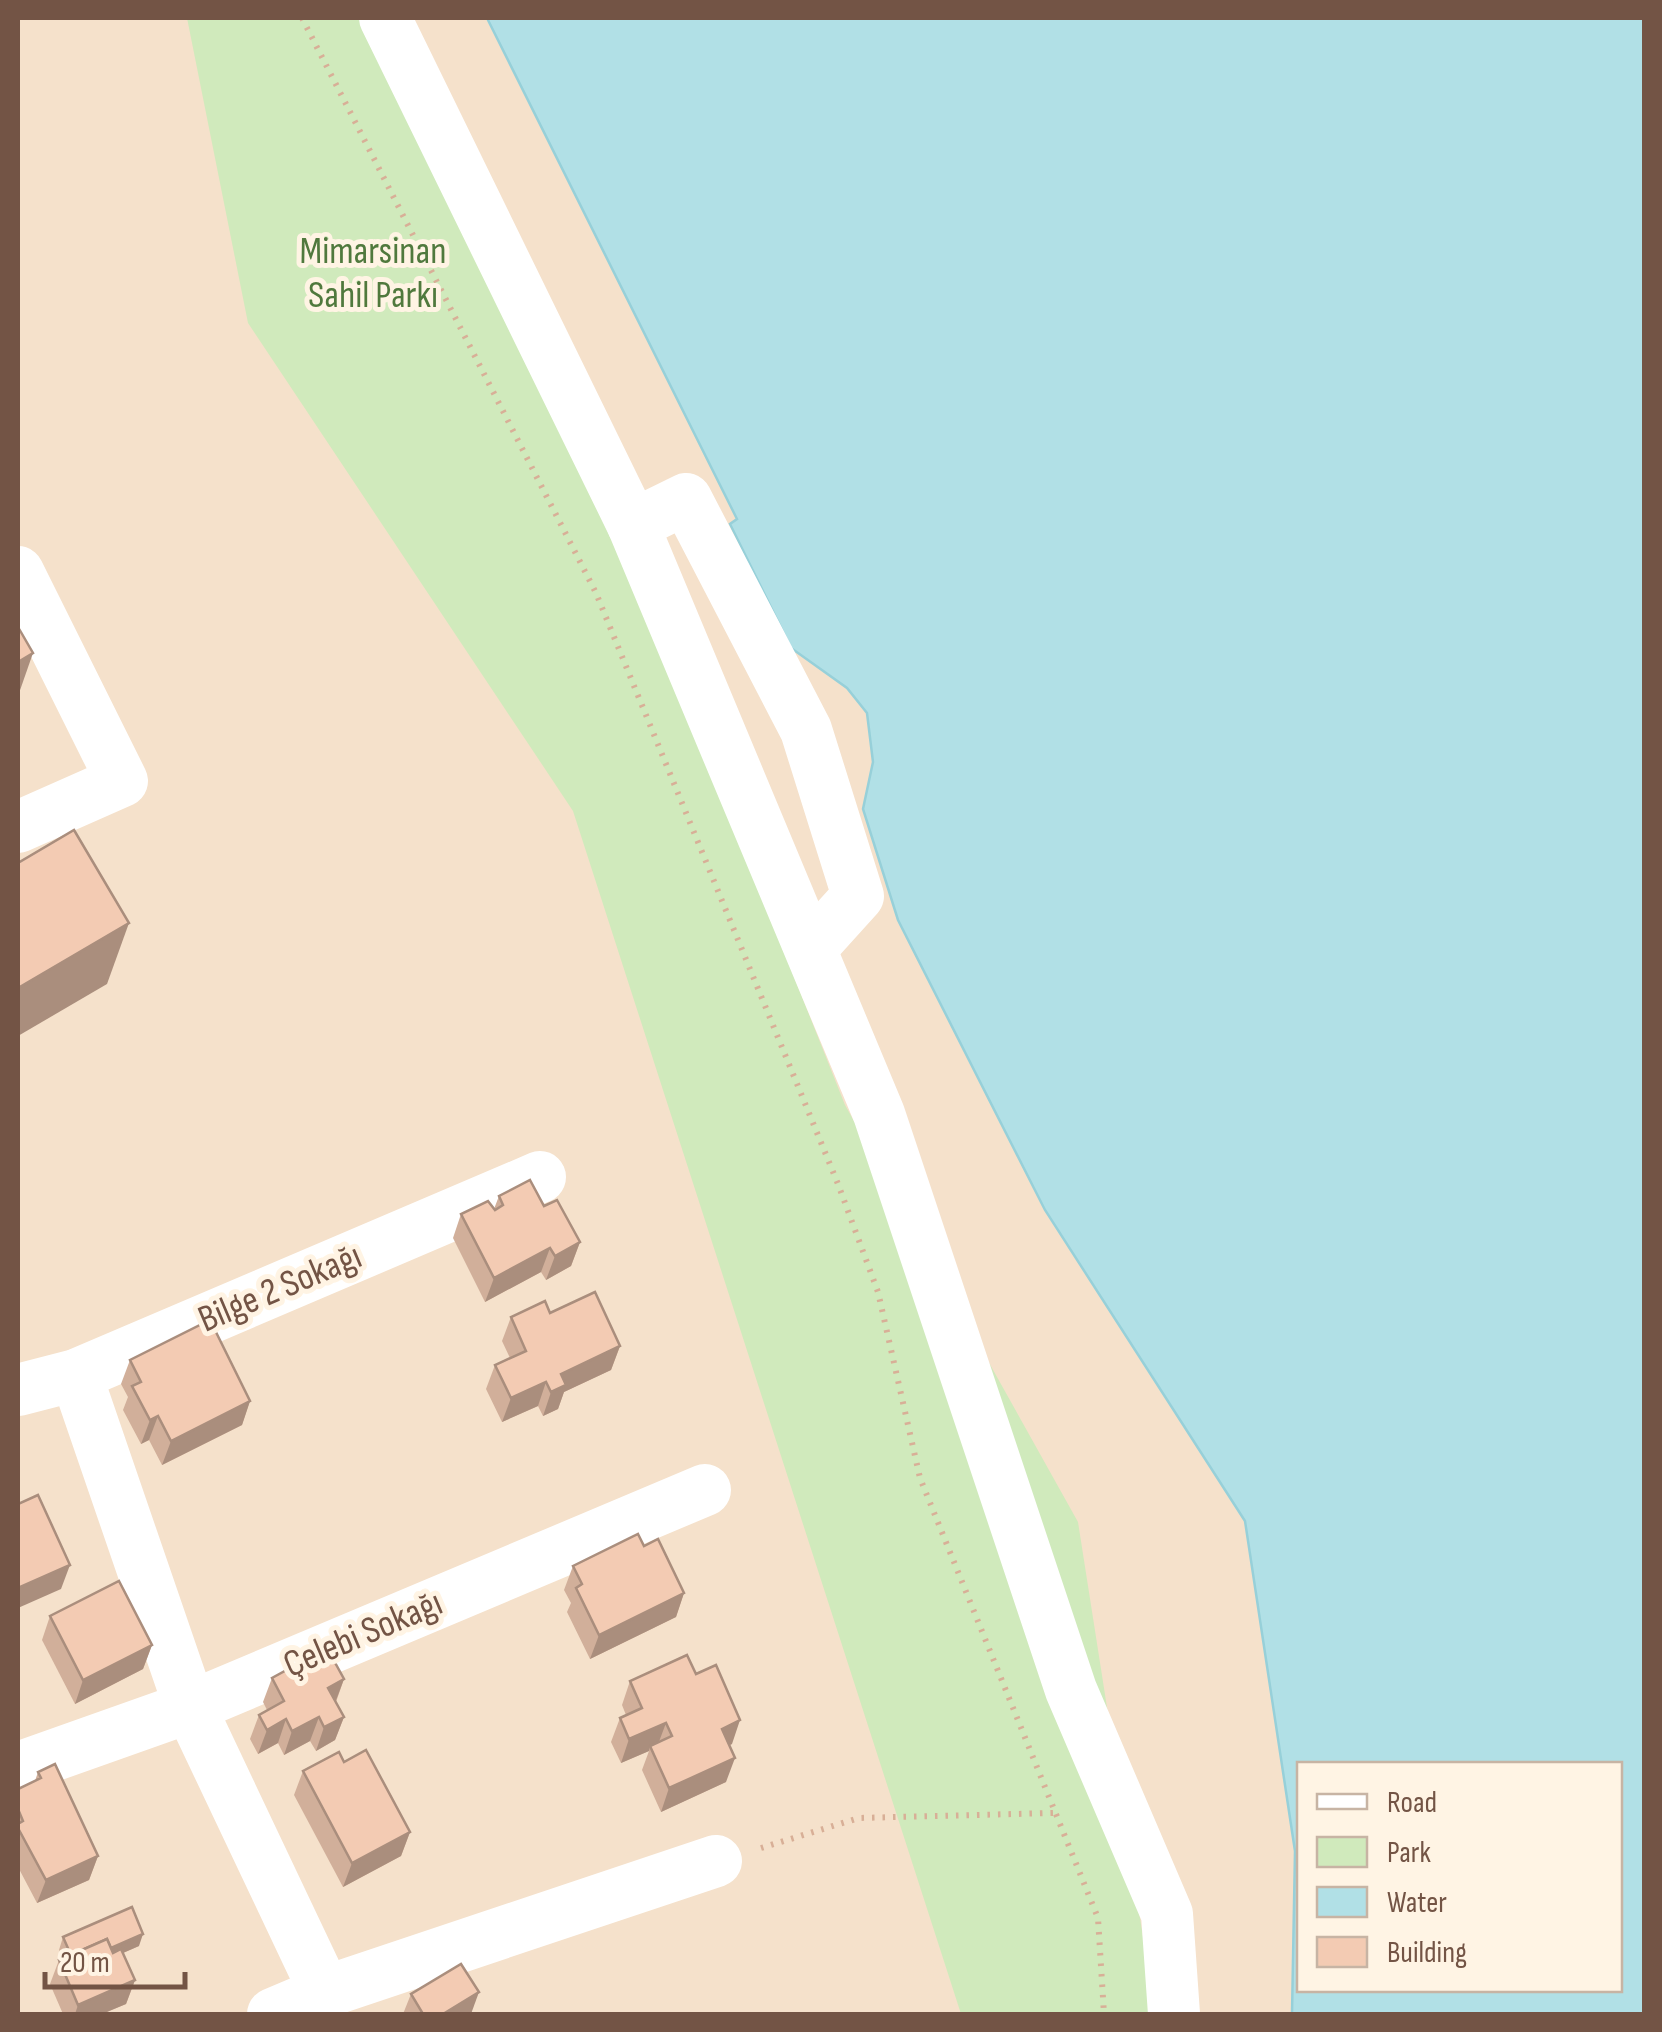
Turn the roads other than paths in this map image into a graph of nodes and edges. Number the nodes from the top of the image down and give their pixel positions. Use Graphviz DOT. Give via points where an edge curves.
graph roads {
  1 [pos="385,18"];
  2 [pos="633,525"];
  3 [pos="18,572"];
  4 [pos="18,827"];
  5 [pos="810,948"];
  6 [pos="540,1177"];
  7 [pos="76,1375"];
  8 [pos="18,1390"];
  9 [pos="705,1490"];
  10 [pos="190,1707"];
  11 [pos="18,1768"];
  12 [pos="716,1861"];
  13 [pos="325,1992"];
  14 [pos="273,2014"];
  15 [pos="1174,2014"];
  1 -- 2 [label="street"];
  2 -- 5 [label="street"];
  2 -- 5 [label="street" via="686,499 806,730 858,896"];
  3 -- 4 [label="street" via="122,781"];
  5 -- 15 [label="street" via="879,1114 1071,1690 1167,1914"];
  6 -- 7 [label="street, Bilge 2 Sokağı"];
  7 -- 8 [label="street, Bilge 2 Sokağı"];
  7 -- 10 [label="street"];
  9 -- 10 [label="street, Çelebi Sokağı"];
  10 -- 11 [label="street, Çelebi Sokağı"];
  10 -- 13 [label="street"];
  12 -- 13 [label="street"];
  13 -- 14 [label="street"];
}
